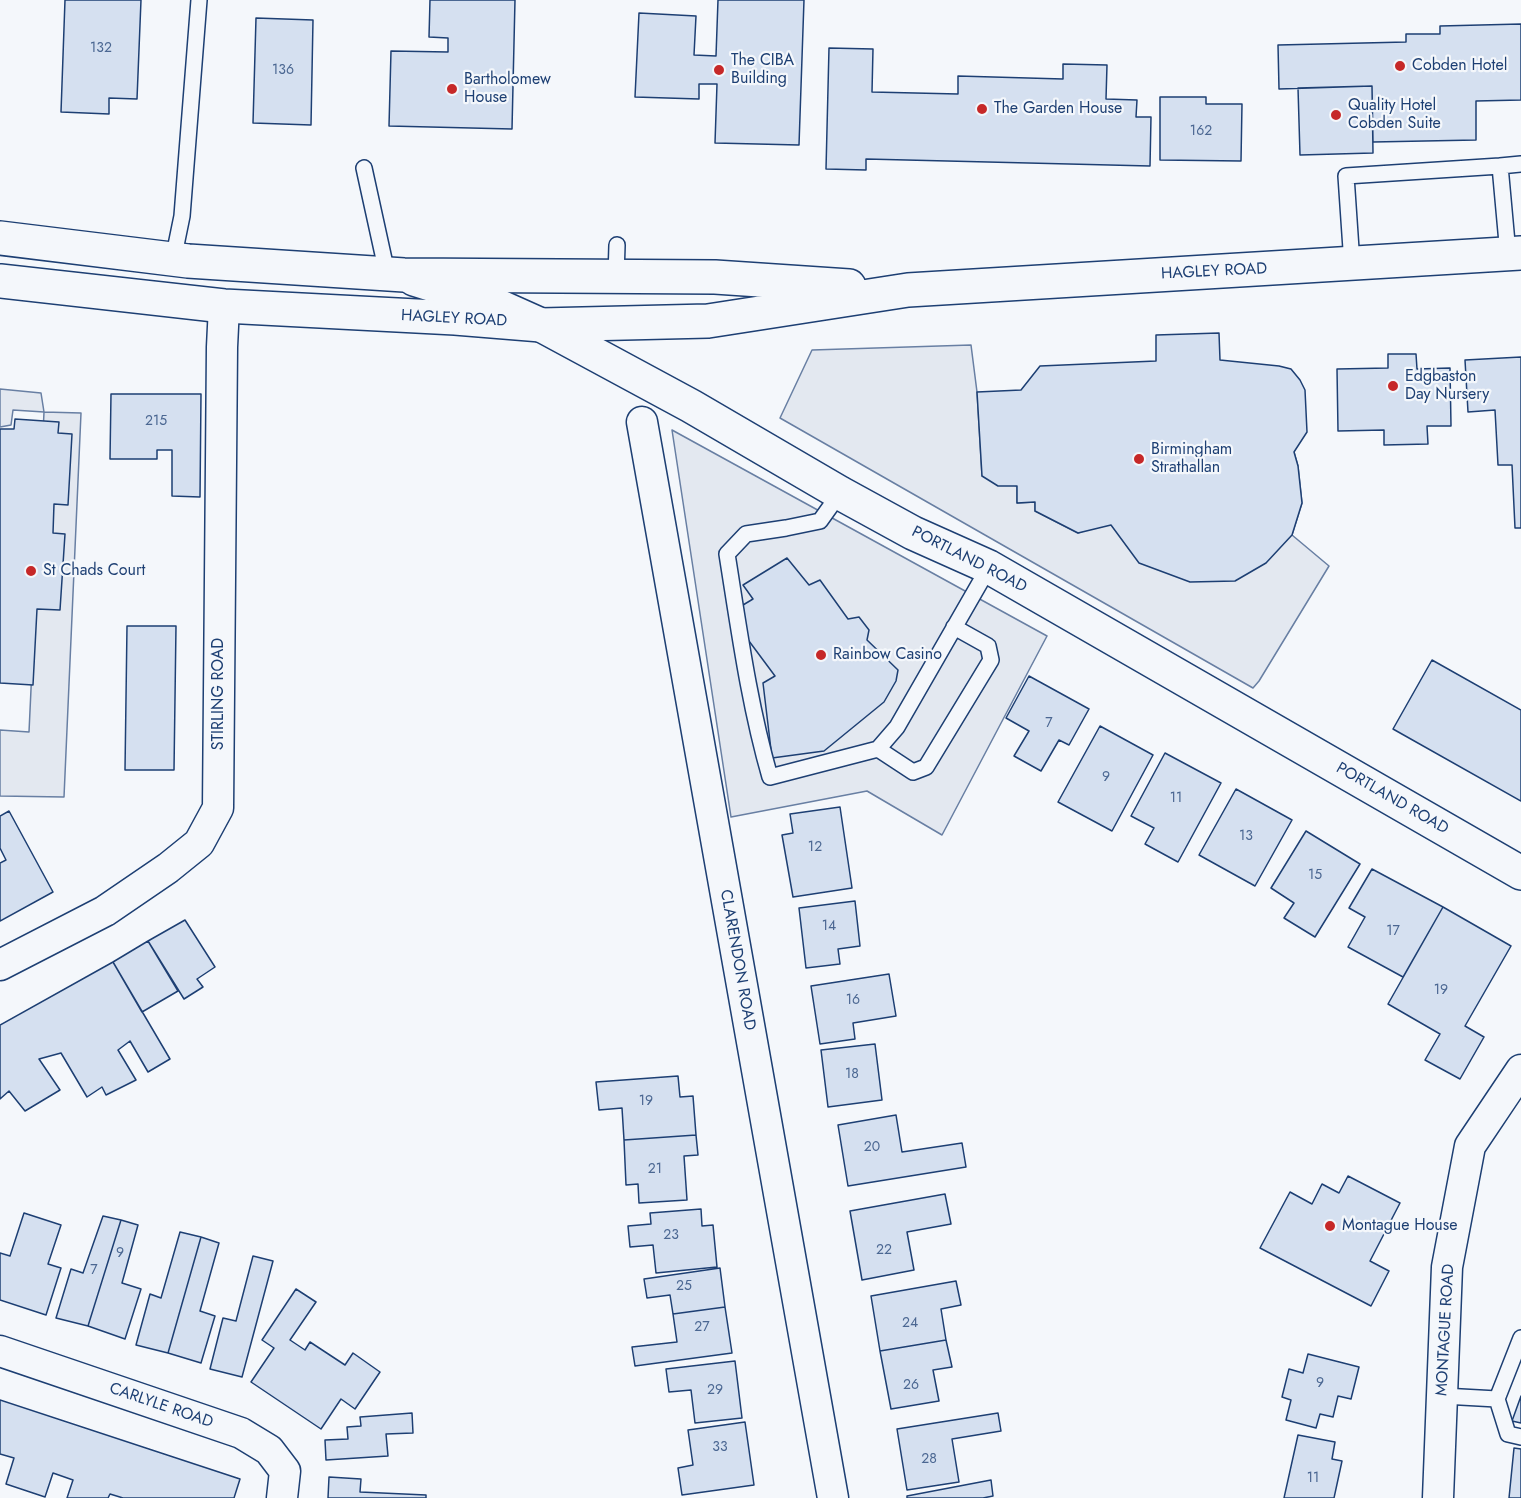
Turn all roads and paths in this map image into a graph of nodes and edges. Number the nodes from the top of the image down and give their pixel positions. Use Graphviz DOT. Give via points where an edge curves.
graph roads {
  1 [pos="199,0"];
  2 [pos="1521,164"];
  3 [pos="1500,166"];
  4 [pos="364,168"];
  5 [pos="0,238"];
  6 [pos="1514,253"];
  7 [pos="173,260"];
  8 [pos="1352,264"];
  9 [pos="395,274"];
  10 [pos="0,281"];
  11 [pos="908,290"];
  12 [pos="224,306"];
  13 [pos="541,325"];
  14 [pos="642,422"];
  15 [pos="840,494"];
  16 [pos="989,567"];
  17 [pos="954,627"];
  18 [pos="878,749"];
  19 [pos="1521,873"];
  20 [pos="0,965"];
  21 [pos="1521,1070"];
  22 [pos="1521,1338"];
  23 [pos="0,1351"];
  24 [pos="1443,1396"];
  25 [pos="1497,1399"];
  26 [pos="1521,1437"];
  27 [pos="282,1498"];
  28 [pos="833,1498"];
  29 [pos="1438,1498"];
  1 -- 7 [label="lane" via="182,216"];
  2 -- 3 [label="lane"];
  3 -- 6 [label="lane"];
  3 -- 8 [label="lane" via="1346,176"];
  4 -- 9 [label="lane"];
  5 -- 7 [label="main road, HAGLEY ROAD"];
  6 -- 8 [label="main road, HAGLEY ROAD"];
  7 -- 9 [label="main road, HAGLEY ROAD"];
  8 -- 11 [label="main road, HAGLEY ROAD"];
  9 -- 11 [label="main road, HAGLEY ROAD" via="616,261 715,277"];
  9 -- 13 [label="main road, PORTLAND ROAD" via="494,304"];
  10 -- 12 [label="main road, HAGLEY ROAD"];
  11 -- 13 [label="main road, HAGLEY ROAD" via="708,321"];
  12 -- 13 [label="main road, HAGLEY ROAD"];
  12 -- 20 [label="street, STIRLING ROAD" via="218,808 199,843 168,868 105,911"];
  13 -- 15 [label="main road, PORTLAND ROAD" via="691,406"];
  14 -- 28 [label="street, CLARENDON ROAD"];
  15 -- 16 [label="main road, PORTLAND ROAD"];
  15 -- 18 [label="lane" via="820,520 746,534 727,554 745,670 770,777"];
  16 -- 17 [label="lane"];
  16 -- 19 [label="main road, PORTLAND ROAD"];
  17 -- 18 [label="lane" via="897,727"];
  17 -- 18 [label="lane" via="988,646 991,660 926,767 913,772"];
  21 -- 24 [label="street, MONTAGUE ROAD" via="1470,1146 1448,1267"];
  22 -- 25 [label="lane"];
  23 -- 27 [label="street, CARLYLE ROAD" via="241,1433 269,1450 285,1471"];
  24 -- 25 [label="lane"];
  24 -- 29 [label="street, MONTAGUE ROAD"];
  25 -- 26 [label="lane" via="1508,1434"];
}
